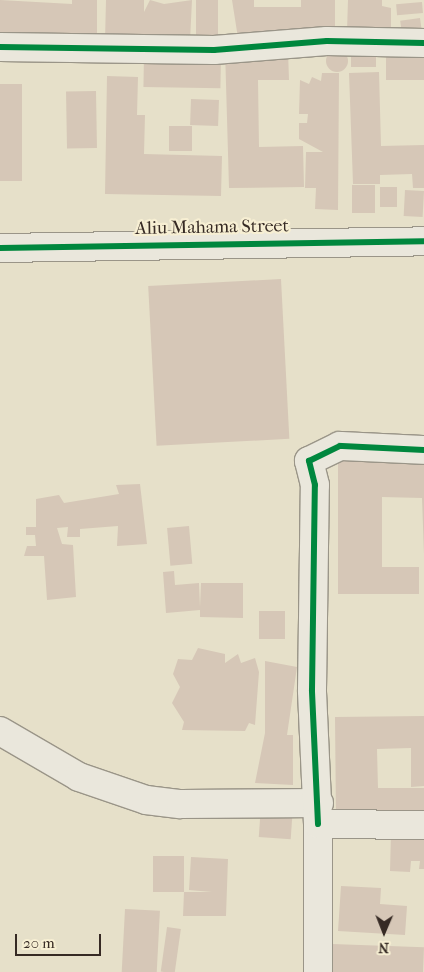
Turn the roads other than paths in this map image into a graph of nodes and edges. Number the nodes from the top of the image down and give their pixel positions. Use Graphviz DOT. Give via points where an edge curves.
graph roads {
  1 [pos="424,43"];
  2 [pos="0,48"];
  3 [pos="424,241"];
  4 [pos="0,248"];
  5 [pos="424,450"];
  6 [pos="0,731"];
  7 [pos="319,813"];
  8 [pos="424,825"];
  9 [pos="318,972"];
  1 -- 2 [label="street" via="327,40 214,50"];
  3 -- 4 [label="street, Aliu Mahama Street"];
  5 -- 7 [label="street" via="340,446 309,461 315,485 312,690"];
  6 -- 7 [label="street" via="79,777 146,800"];
  7 -- 8 [label="street"];
  7 -- 9 [label="street"];
}
